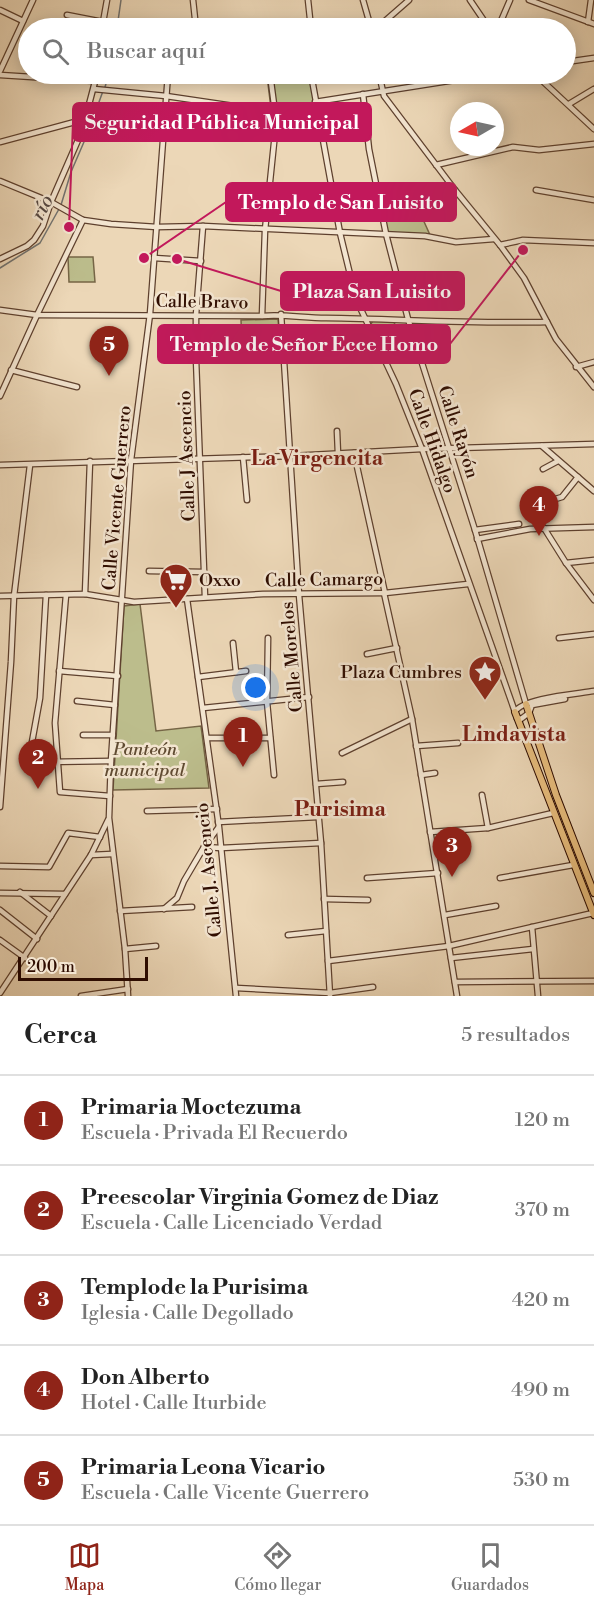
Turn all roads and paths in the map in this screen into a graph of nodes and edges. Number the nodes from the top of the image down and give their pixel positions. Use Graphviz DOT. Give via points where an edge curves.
graph roads {
  1 [pos="33,0"];
  2 [pos="107,0"];
  3 [pos="193,0"];
  4 [pos="308,0"];
  5 [pos="363,0"];
  6 [pos="409,0"];
  7 [pos="470,0"];
  8 [pos="510,0"];
  9 [pos="529,0"];
  10 [pos="591,0"];
  11 [pos="545,2"];
  12 [pos="0,10"];
  13 [pos="67,15"];
  14 [pos="24,18"];
  15 [pos="77,18"];
  16 [pos="104,18"];
  17 [pos="195,18"];
  18 [pos="310,18"];
  19 [pos="368,18"];
  20 [pos="388,18"];
  21 [pos="482,18"];
  22 [pos="502,18"];
  23 [pos="18,19"];
  24 [pos="591,23"];
  25 [pos="18,31"];
  26 [pos="0,53"];
  27 [pos="7,54"];
  28 [pos="594,58"];
  29 [pos="576,61"];
  30 [pos="0,73"];
  31 [pos="18,74"];
  32 [pos="95,84"];
  33 [pos="167,84"];
  34 [pos="272,84"];
  35 [pos="312,84"];
  36 [pos="381,84"];
  37 [pos="424,84"];
  38 [pos="546,84"];
  39 [pos="594,89"];
  40 [pos="96,90"];
  41 [pos="382,91"];
  42 [pos="363,94"];
  43 [pos="166,96"];
  44 [pos="315,102"];
  45 [pos="569,104"];
  46 [pos="248,109"];
  47 [pos="316,109"];
  48 [pos="276,113"];
  49 [pos="86,119"];
  50 [pos="594,129"];
  51 [pos="246,138"];
  52 [pos="0,142"];
  53 [pos="594,144"];
  54 [pos="436,165"];
  55 [pos="0,180"];
  56 [pos="455,190"];
  57 [pos="536,190"];
  58 [pos="594,200"];
  59 [pos="53,202"];
  60 [pos="382,213"];
  61 [pos="83,220"];
  62 [pos="203,226"];
  63 [pos="157,227"];
  64 [pos="265,230"];
  65 [pos="340,233"];
  66 [pos="386,234"];
  67 [pos="494,239"];
  68 [pos="594,243"];
  69 [pos="500,245"];
  70 [pos="154,258"];
  71 [pos="0,259"];
  72 [pos="201,261"];
  73 [pos="0,310"];
  74 [pos="150,314"];
  75 [pos="281,314"];
  76 [pos="37,315"];
  77 [pos="196,315"];
  78 [pos="262,316"];
  79 [pos="364,317"];
  80 [pos="408,319"];
  81 [pos="547,322"];
  82 [pos="594,362"];
  83 [pos="576,367"];
  84 [pos="11,370"];
  85 [pos="76,387"];
  86 [pos="594,387"];
  87 [pos="0,396"];
  88 [pos="337,430"];
  89 [pos="594,444"];
  90 [pos="542,446"];
  91 [pos="450,448"];
  92 [pos="422,449"];
  93 [pos="354,453"];
  94 [pos="338,454"];
  95 [pos="291,456"];
  96 [pos="243,457"];
  97 [pos="201,458"];
  98 [pos="131,460"];
  99 [pos="90,461"];
  100 [pos="558,461"];
  101 [pos="0,465"];
  102 [pos="30,465"];
  103 [pos="543,469"];
  104 [pos="578,477"];
  105 [pos="591,485"];
  106 [pos="594,490"];
  107 [pos="247,500"];
  108 [pos="539,504"];
  109 [pos="519,524"];
  110 [pos="594,527"];
  111 [pos="544,528"];
  112 [pos="475,530"];
  113 [pos="477,539"];
  114 [pos="594,560"];
  115 [pos="566,562"];
  116 [pos="149,571"];
  117 [pos="204,572"];
  118 [pos="468,584"];
  119 [pos="385,593"];
  120 [pos="85,594"];
  121 [pos="46,595"];
  122 [pos="66,595"];
  123 [pos="299,595"];
  124 [pos="0,596"];
  125 [pos="14,596"];
  126 [pos="205,597"];
  127 [pos="187,599"];
  128 [pos="594,600"];
  129 [pos="122,601"];
  130 [pos="594,634"];
  131 [pos="268,638"];
  132 [pos="559,638"];
  133 [pos="233,644"];
  134 [pos="397,648"];
  135 [pos="367,654"];
  136 [pos="59,671"];
  137 [pos="246,671"];
  138 [pos="236,672"];
  139 [pos="117,676"];
  140 [pos="198,677"];
  141 [pos="594,693"];
  142 [pos="309,697"];
  143 [pos="77,702"];
  144 [pos="267,702"];
  145 [pos="526,704"];
  146 [pos="115,705"];
  147 [pos="202,708"];
  148 [pos="529,713"];
  149 [pos="516,715"];
  150 [pos="412,719"];
  151 [pos="534,728"];
  152 [pos="522,731"];
  153 [pos="83,735"];
  154 [pos="113,735"];
  155 [pos="207,738"];
  156 [pos="270,738"];
  157 [pos="458,743"];
  158 [pos="416,746"];
  159 [pos="342,753"];
  160 [pos="59,761"];
  161 [pos="111,761"];
  162 [pos="435,773"];
  163 [pos="422,775"];
  164 [pos="274,776"];
  165 [pos="343,782"];
  166 [pos="316,784"];
  167 [pos="482,795"];
  168 [pos="556,795"];
  169 [pos="110,796"];
  170 [pos="548,799"];
  171 [pos="0,807"];
  172 [pos="217,809"];
  173 [pos="147,811"];
  174 [pos="553,813"];
  175 [pos="318,817"];
  176 [pos="109,818"];
  177 [pos="219,824"];
  178 [pos="488,828"];
  179 [pos="430,832"];
  180 [pos="100,837"];
  181 [pos="321,843"];
  182 [pos="204,847"];
  183 [pos="221,849"];
  184 [pos="112,854"];
  185 [pos="91,855"];
  186 [pos="573,865"];
  187 [pos="0,866"];
  188 [pos="438,873"];
  189 [pos="367,878"];
  190 [pos="500,878"];
  191 [pos="19,891"];
  192 [pos="0,892"];
  193 [pos="594,893"];
  194 [pos="64,894"];
  195 [pos="324,899"];
  196 [pos="368,900"];
  197 [pos="496,906"];
  198 [pos="192,907"];
  199 [pos="164,909"];
  200 [pos="0,910"];
  201 [pos="120,911"];
  202 [pos="594,914"];
  203 [pos="445,915"];
  204 [pos="51,916"];
  205 [pos="532,927"];
  206 [pos="326,931"];
  207 [pos="288,935"];
  208 [pos="37,939"];
  209 [pos="0,940"];
  210 [pos="156,946"];
  211 [pos="449,946"];
  212 [pos="125,949"];
  213 [pos="533,949"];
  214 [pos="25,958"];
  215 [pos="451,958"];
  216 [pos="328,961"];
  217 [pos="0,980"];
  218 [pos="594,981"];
  219 [pos="455,982"];
  220 [pos="536,982"];
  221 [pos="6,984"];
  222 [pos="373,987"];
  223 [pos="236,988"];
  224 [pos="128,989"];
  225 [pos="0,993"];
  226 [pos="330,994"];
  227 [pos="81,996"];
  228 [pos="128,996"];
  229 [pos="236,996"];
  230 [pos="457,996"];
  231 [pos="538,996"];
  1 -- 14 [label="street"];
  2 -- 16 [label="street"];
  3 -- 17 [label="street"];
  4 -- 18 [label="street"];
  5 -- 19 [label="street"];
  6 -- 20 [label="street"];
  7 -- 21 [label="street"];
  8 -- 22 [label="street"];
  9 -- 11 [label="street"];
  10 -- 24 [label="street"];
  11 -- 24 [label="street"];
  12 -- 23 [label="street"];
  13 -- 15 [label="street"];
  25 -- 27 [label="street"];
  26 -- 27 [label="street"];
  27 -- 30 [label="street"];
  28 -- 29 [label="street"];
  30 -- 31 [label="street"];
  32 -- 40 [label="street"];
  33 -- 43 [label="street, Calle Vicente Guerrero"];
  34 -- 48 [label="street"];
  35 -- 44 [label="street, Calle Hidalgo"];
  36 -- 41 [label="street"];
  37 -- 41 [label="street"];
  38 -- 45 [label="street"];
  39 -- 45 [label="street"];
  40 -- 43 [label="street"];
  40 -- 49 [label="street"];
  41 -- 42 [label="street"];
  41 -- 54 [label="street"];
  42 -- 44 [label="street"];
  42 -- 60 [label="street, Calle Rayón"];
  43 -- 46 [label="street"];
  43 -- 63 [label="street, Calle Vicente Guerrero"];
  44 -- 47 [label="street, Calle Hidalgo"];
  45 -- 50 [label="street"];
  46 -- 48 [label="street"];
  46 -- 51 [label="street"];
  47 -- 48 [label="street" via="311,116 283,120"];
  47 -- 65 [label="street, Calle Hidalgo"];
  48 -- 64 [label="street"];
  49 -- 52 [label="street"];
  49 -- 59 [label="street"];
  53 -- 54 [label="street" via="539,150 513,147"];
  54 -- 56 [label="street"];
  55 -- 59 [label="street"];
  56 -- 60 [label="street"];
  56 -- 67 [label="street"];
  57 -- 58 [label="street"];
  59 -- 61 [label="street"];
  59 -- 71 [label="street" via="34,240"];
  60 -- 66 [label="street, Calle Rayón"];
  61 -- 63 [label="street"];
  61 -- 76 [label="street"];
  62 -- 63 [label="street"];
  62 -- 64 [label="street"];
  62 -- 72 [label="street, Calle J Ascencio"];
  63 -- 70 [label="street, Calle Vicente Guerrero"];
  64 -- 65 [label="street"];
  64 -- 78 [label="street"];
  65 -- 66 [label="street"];
  65 -- 79 [label="street, Calle Hidalgo"];
  66 -- 67 [label="street" via="456,242"];
  66 -- 80 [label="street, Calle Rayón"];
  67 -- 69 [label="street"];
  68 -- 69 [label="street" via="523,240"];
  69 -- 81 [label="street" via="524,278"];
  70 -- 72 [label="street"];
  70 -- 74 [label="street, Calle Vicente Guerrero"];
  72 -- 77 [label="street, Calle J Ascencio"];
  73 -- 76 [label="street, Calle Bravo"];
  74 -- 76 [label="street, Calle Bravo"];
  74 -- 77 [label="street, Calle Bravo"];
  74 -- 98 [label="street, Calle Vicente Guerrero"];
  75 -- 78 [label="street, Calle Bravo"];
  75 -- 79 [label="street, Calle Bravo"];
  75 -- 95 [label="street, Calle Morelos"];
  76 -- 84 [label="street"];
  77 -- 78 [label="street, Calle Bravo"];
  77 -- 97 [label="street, Calle J Ascencio"];
  79 -- 80 [label="street, Calle Bravo"];
  79 -- 92 [label="street, Calle Hidalgo"];
  80 -- 81 [label="street, Calle Bravo"];
  80 -- 91 [label="street, Calle Rayón"];
  81 -- 83 [label="street"];
  82 -- 83 [label="street"];
  83 -- 86 [label="street"];
  84 -- 85 [label="street"];
  84 -- 87 [label="street"];
  88 -- 94 [label="street"];
  89 -- 90 [label="street"];
  90 -- 91 [label="street"];
  90 -- 100 [label="street"];
  91 -- 92 [label="street"];
  91 -- 112 [label="street, Calle Rayón"];
  92 -- 93 [label="street"];
  92 -- 118 [label="street, Calle Hidalgo"];
  93 -- 94 [label="street"];
  93 -- 119 [label="street"];
  94 -- 95 [label="street"];
  95 -- 96 [label="street"];
  95 -- 123 [label="street, Calle Morelos"];
  96 -- 97 [label="street"];
  96 -- 107 [label="street"];
  97 -- 98 [label="street"];
  97 -- 117 [label="street, Calle J Ascencio"];
  98 -- 99 [label="street"];
  98 -- 129 [label="street, Calle Vicente Guerrero"];
  99 -- 102 [label="street"];
  99 -- 120 [label="street"];
  100 -- 103 [label="street"];
  100 -- 104 [label="street"];
  101 -- 102 [label="street"];
  102 -- 125 [label="street"];
  104 -- 105 [label="street"];
  104 -- 108 [label="street" via="562,497"];
  105 -- 106 [label="street"];
  109 -- 112 [label="street"];
  110 -- 111 [label="street"];
  111 -- 113 [label="street"];
  111 -- 115 [label="street"];
  112 -- 113 [label="street, Calle Rayón"];
  113 -- 145 [label="street, Calle Rayón"];
  114 -- 115 [label="street"];
  115 -- 128 [label="street"];
  116 -- 117 [label="street"];
  117 -- 126 [label="street, Calle J Ascencio"];
  118 -- 119 [label="street, Calle Camargo"];
  118 -- 149 [label="street, Calle Hidalgo"];
  119 -- 123 [label="street, Calle Camargo"];
  119 -- 134 [label="street"];
  120 -- 122 [label="street, Calle Camargo"];
  120 -- 129 [label="street, Calle Camargo"];
  121 -- 122 [label="street, Calle Camargo"];
  121 -- 125 [label="street, Calle Camargo"];
  121 -- 160 [label="street" via="40,698 32,742 39,761"];
  122 -- 136 [label="street"];
  123 -- 126 [label="street, Calle Camargo"];
  123 -- 142 [label="street, Calle Morelos"];
  124 -- 125 [label="street, Calle Camargo"];
  125 -- 171 [label="street"];
  126 -- 127 [label="street, Calle Camargo"];
  127 -- 129 [label="street, Calle Camargo"];
  127 -- 140 [label="street, Calle J. Ascencio"];
  129 -- 139 [label="street, Calle Vicente Guerrero"];
  130 -- 132 [label="street"];
  131 -- 144 [label="street"];
  133 -- 138 [label="street"];
  134 -- 135 [label="street"];
  134 -- 150 [label="street"];
  136 -- 139 [label="street"];
  136 -- 160 [label="street" via="55,729"];
  137 -- 138 [label="street"];
  138 -- 140 [label="street"];
  139 -- 146 [label="street, Calle Vicente Guerrero"];
  140 -- 147 [label="street, Calle J. Ascencio"];
  141 -- 145 [label="street"];
  141 -- 148 [label="street" via="532,705"];
  142 -- 144 [label="street"];
  142 -- 166 [label="street, Calle Morelos"];
  143 -- 146 [label="street"];
  144 -- 147 [label="street"];
  144 -- 156 [label="street"];
  145 -- 148 [label="main road"];
  145 -- 149 [label="street" via="517,707"];
  146 -- 154 [label="street, Calle Vicente Guerrero"];
  147 -- 155 [label="street, Calle J. Ascencio"];
  148 -- 149 [label="street" via="524,719"];
  148 -- 151 [label="main road"];
  149 -- 152 [label="main road"];
  150 -- 158 [label="street"];
  150 -- 159 [label="street"];
  151 -- 152 [label="main road"];
  151 -- 168 [label="main road"];
  152 -- 170 [label="main road"];
  153 -- 154 [label="street"];
  154 -- 161 [label="street, Calle Vicente Guerrero"];
  155 -- 156 [label="street"];
  155 -- 172 [label="street, Calle J. Ascencio"];
  156 -- 164 [label="street"];
  157 -- 158 [label="street"];
  158 -- 163 [label="street"];
  160 -- 161 [label="street"];
  160 -- 169 [label="street" via="60,792"];
  161 -- 169 [label="street, Calle Vicente Guerrero"];
  162 -- 163 [label="street"];
  163 -- 179 [label="street"];
  165 -- 166 [label="street"];
  166 -- 175 [label="street, Calle Morelos"];
  167 -- 178 [label="street"];
  168 -- 170 [label="main road"];
  168 -- 193 [label="main road"];
  169 -- 176 [label="street, Calle Vicente Guerrero"];
  170 -- 174 [label="main road"];
  172 -- 173 [label="street"];
  172 -- 177 [label="street, Calle J. Ascencio"];
  174 -- 178 [label="street"];
  174 -- 186 [label="main road"];
  175 -- 177 [label="street"];
  175 -- 181 [label="street, Calle Morelos"];
  176 -- 180 [label="street"];
  176 -- 184 [label="street, Calle Vicente Guerrero"];
  177 -- 182 [label="street"];
  177 -- 183 [label="street, Calle J. Ascencio"];
  178 -- 179 [label="street"];
  179 -- 188 [label="street"];
  180 -- 185 [label="street"];
  180 -- 187 [label="street" via="68,833 49,867"];
  181 -- 183 [label="street"];
  181 -- 195 [label="street, Calle Morelos"];
  182 -- 183 [label="street"];
  182 -- 199 [label="street" via="177,898"];
  183 -- 223 [label="street, Calle J. Ascencio"];
  184 -- 185 [label="street"];
  184 -- 201 [label="street, Calle Vicente Guerrero"];
  185 -- 194 [label="street"];
  186 -- 190 [label="street"];
  186 -- 202 [label="main road"];
  188 -- 189 [label="street"];
  188 -- 203 [label="street"];
  191 -- 192 [label="street"];
  191 -- 194 [label="street"];
  191 -- 204 [label="street"];
  194 -- 204 [label="street"];
  195 -- 196 [label="street"];
  195 -- 206 [label="street, Calle Morelos"];
  197 -- 203 [label="street"];
  198 -- 199 [label="street"];
  199 -- 201 [label="street"];
  200 -- 208 [label="street"];
  201 -- 212 [label="street, Calle Vicente Guerrero"];
  202 -- 205 [label="street"];
  203 -- 211 [label="street"];
  204 -- 208 [label="street"];
  205 -- 211 [label="street"];
  205 -- 213 [label="street"];
  206 -- 207 [label="street"];
  206 -- 216 [label="street, Calle Morelos"];
  208 -- 214 [label="street"];
  209 -- 214 [label="street"];
  210 -- 212 [label="street"];
  211 -- 215 [label="street"];
  211 -- 216 [label="street"];
  212 -- 224 [label="street, Calle Vicente Guerrero"];
  213 -- 215 [label="street"];
  213 -- 220 [label="street"];
  214 -- 221 [label="street"];
  215 -- 219 [label="street"];
  216 -- 226 [label="street, Calle Morelos"];
  217 -- 221 [label="street"];
  218 -- 220 [label="street"];
  219 -- 220 [label="street"];
  219 -- 230 [label="street"];
  220 -- 231 [label="street"];
  221 -- 225 [label="street"];
  222 -- 226 [label="street"];
  223 -- 226 [label="street"];
  223 -- 229 [label="street, Calle J. Ascencio"];
  224 -- 227 [label="street"];
  224 -- 228 [label="street, Calle Vicente Guerrero"];
}
